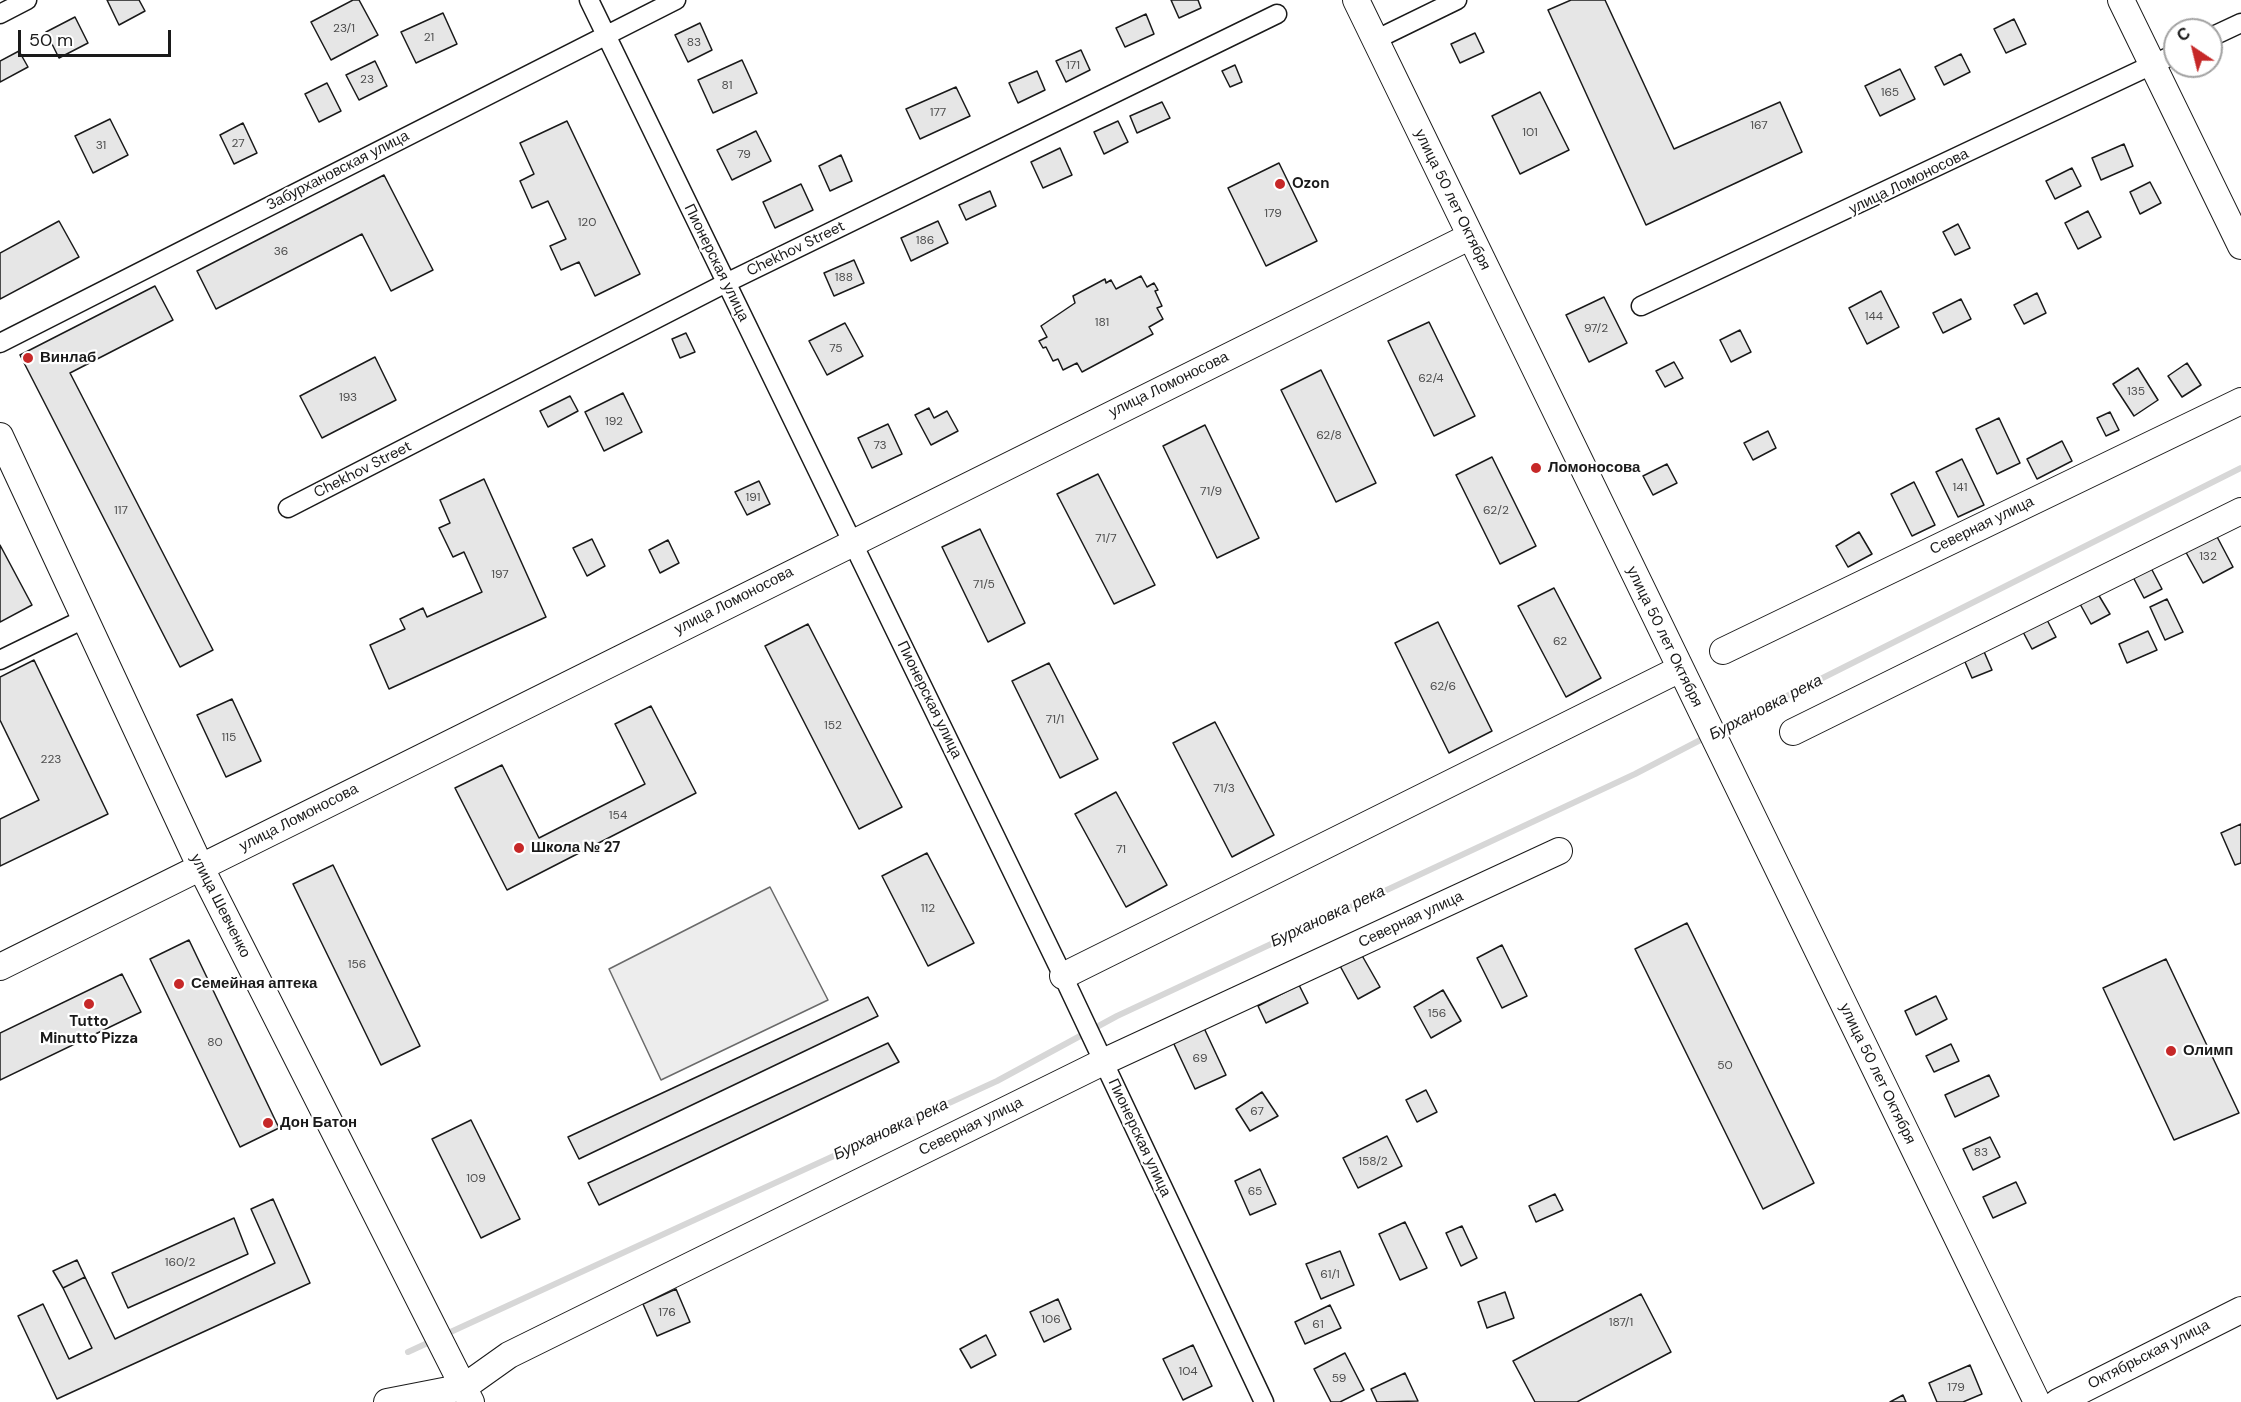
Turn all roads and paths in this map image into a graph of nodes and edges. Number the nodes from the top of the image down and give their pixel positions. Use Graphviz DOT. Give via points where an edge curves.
graph roads {
  1 [pos="27,0"];
  2 [pos="589,0"];
  3 [pos="676,0"];
  4 [pos="1356,0"];
  5 [pos="1457,0"];
  6 [pos="2121,0"];
  7 [pos="0,14"];
  8 [pos="1277,14"];
  9 [pos="2241,23"];
  10 [pos="2223,31"];
  11 [pos="606,35"];
  12 [pos="1375,40"];
  13 [pos="2163,59"];
  14 [pos="2163,60"];
  15 [pos="2171,78"];
  16 [pos="1469,237"];
  17 [pos="2241,246"];
  18 [pos="726,283"];
  19 [pos="1641,306"];
  20 [pos="0,343"];
  21 [pos="2241,401"];
  22 [pos="0,436"];
  23 [pos="288,508"];
  24 [pos="2241,510"];
  25 [pos="852,542"];
  26 [pos="86,618"];
  27 [pos="1723,651"];
  28 [pos="0,660"];
  29 [pos="1680,669"];
  30 [pos="1793,732"];
  31 [pos="1559,851"];
  32 [pos="201,868"];
  33 [pos="0,967"];
  34 [pos="1063,976"];
  35 [pos="1103,1062"];
  36 [pos="2241,1310"];
  37 [pos="467,1395"];
  38 [pos="387,1402"];
  39 [pos="1264,1402"];
  40 [pos="2037,1402"];
  41 [pos="2058,1402"];
  1 -- 7 [label="street"];
  2 -- 11 [label="street, Пионерская улица"];
  3 -- 11 [label="street, Забурхановская улица"];
  4 -- 12 [label="street, улица 50 лет Октября"];
  5 -- 12 [label="street"];
  6 -- 13 [label="street"];
  8 -- 18 [label="street, Chekhov Street"];
  9 -- 10 [label="street"];
  11 -- 18 [label="street, Пионерская улица"];
  11 -- 20 [label="street, Забурхановская улица"];
  12 -- 16 [label="street, улица 50 лет Октября"];
  14 -- 19 [label="street, улица Ломоносова"];
  15 -- 17 [label="street"];
  16 -- 25 [label="street, улица Ломоносова"];
  16 -- 29 [label="street, улица 50 лет Октября"];
  18 -- 23 [label="street, Chekhov Street"];
  18 -- 25 [label="street, Пионерская улица"];
  21 -- 27 [label="street, Северная улица"];
  22 -- 26 [label="street, улица Шевченко"];
  24 -- 30 [label="street"];
  25 -- 32 [label="street, улица Ломоносова"];
  25 -- 34 [label="street, Пионерская улица"];
  26 -- 28 [label="street"];
  26 -- 32 [label="street, улица Шевченко"];
  29 -- 34 [label="street"];
  29 -- 40 [label="street, улица 50 лет Октября"];
  31 -- 35 [label="street, Северная улица"];
  32 -- 33 [label="street, улица Ломоносова"];
  32 -- 37 [label="street, улица Шевченко"];
  34 -- 35 [label="street, Пионерская улица"];
  35 -- 37 [label="street, Северная улица" via="508,1355"];
  35 -- 39 [label="street, Пионерская улица"];
  36 -- 41 [label="street, Октябрьская улица"];
  37 -- 38 [label="street, Северная улица"];
}
